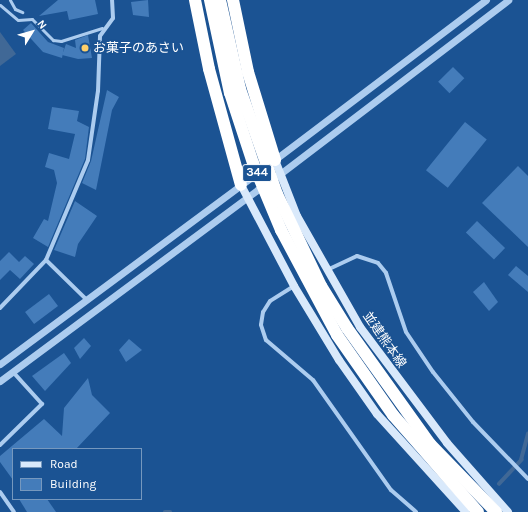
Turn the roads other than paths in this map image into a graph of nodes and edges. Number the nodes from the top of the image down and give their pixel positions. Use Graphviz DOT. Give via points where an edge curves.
graph roads {
  1 [pos="10,0"];
  2 [pos="112,0"];
  3 [pos="195,0"];
  4 [pos="210,0"];
  5 [pos="220,0"];
  6 [pos="233,0"];
  7 [pos="486,0"];
  8 [pos="508,0"];
  9 [pos="0,5"];
  10 [pos="22,12"];
  11 [pos="102,28"];
  12 [pos="275,160"];
  13 [pos="281,173"];
  14 [pos="241,185"];
  15 [pos="248,197"];
  16 [pos="205,212"];
  17 [pos="213,223"];
  18 [pos="46,260"];
  19 [pos="325,271"];
  20 [pos="294,286"];
  21 [pos="87,300"];
  22 [pos="0,308"];
  23 [pos="342,331"];
  24 [pos="0,364"];
  25 [pos="13,372"];
  26 [pos="0,381"];
  27 [pos="0,445"];
  28 [pos="528,479"];
  29 [pos="0,492"];
  30 [pos="14,512"];
  31 [pos="416,512"];
  32 [pos="466,512"];
  33 [pos="478,512"];
  34 [pos="496,512"];
  35 [pos="508,512"];
  1 -- 10 [label="lane" via="15,9"];
  2 -- 11 [label="street" via="113,18"];
  3 -- 14 [label="highway"];
  4 -- 23 [label="highway, 344, bridge" via="230,93 264,191"];
  5 -- 23 [label="highway, 344, bridge" via="240,89 277,194"];
  6 -- 12 [label="highway"];
  7 -- 12 [label="street"];
  8 -- 13 [label="street"];
  9 -- 11 [label="lane" via="18,20 32,19 53,40 61,41"];
  11 -- 18 [label="street" via="88,160"];
  12 -- 13 [label="main road, 並建熊本線"];
  12 -- 14 [label="street"];
  13 -- 15 [label="street"];
  13 -- 19 [label="main road, 並建熊本線" via="297,216"];
  14 -- 15 [label="main road"];
  14 -- 16 [label="street"];
  15 -- 17 [label="street"];
  15 -- 20 [label="main road"];
  16 -- 17 [label="street"];
  16 -- 21 [label="street"];
  17 -- 25 [label="street"];
  18 -- 21 [label="street"];
  18 -- 22 [label="street"];
  19 -- 28 [label="street" via="357,256 378,264 386,273 406,332 429,366 473,422"];
  19 -- 35 [label="main road, 並建熊本線" via="399,382"];
  20 -- 31 [label="street" via="270,301 263,312 261,325 266,340 313,380 391,490"];
  20 -- 32 [label="main road" via="377,414"];
  21 -- 24 [label="street"];
  23 -- 33 [label="highway, 344" via="393,415"];
  23 -- 34 [label="highway, 344" via="430,444"];
  25 -- 26 [label="street"];
  25 -- 27 [label="street" via="42,404"];
  29 -- 30 [label="street"];
}
